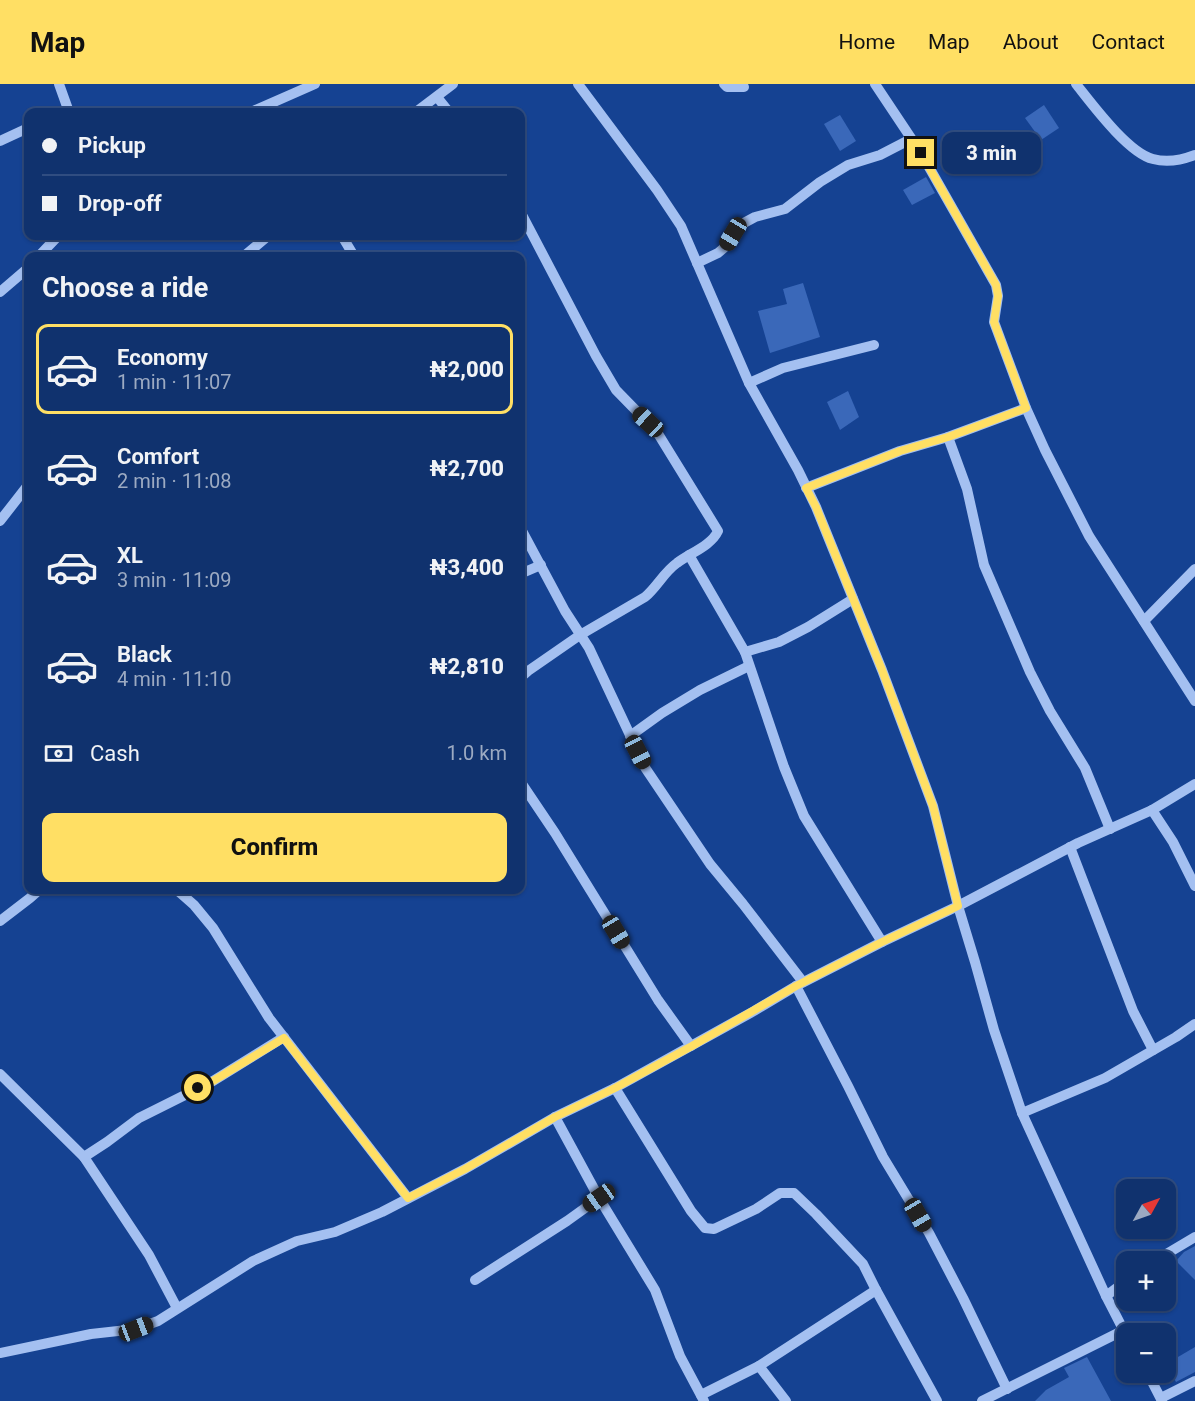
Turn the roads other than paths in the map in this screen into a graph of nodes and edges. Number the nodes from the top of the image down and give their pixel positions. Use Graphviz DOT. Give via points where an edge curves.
graph roads {
  1 [pos="59,84"];
  2 [pos="315,84"];
  3 [pos="453,84"];
  4 [pos="578,84"];
  5 [pos="724,84"];
  6 [pos="875,84"];
  7 [pos="1076,84"];
  8 [pos="744,87"];
  9 [pos="437,97"];
  10 [pos="67,107"];
  11 [pos="260,108"];
  12 [pos="422,108"];
  13 [pos="446,108"];
  14 [pos="24,130"];
  15 [pos="911,139"];
  16 [pos="0,141"];
  17 [pos="1195,155"];
  18 [pos="525,221"];
  19 [pos="54,240"];
  20 [pos="263,240"];
  21 [pos="43,252"];
  22 [pos="249,252"];
  23 [pos="697,263"];
  24 [pos="24,271"];
  25 [pos="0,292"];
  26 [pos="874,345"];
  27 [pos="748,383"];
  28 [pos="1026,408"];
  29 [pos="948,437"];
  30 [pos="806,488"];
  31 [pos="24,490"];
  32 [pos="0,520"];
  33 [pos="525,536"];
  34 [pos="689,555"];
  35 [pos="541,565"];
  36 [pos="1195,569"];
  37 [pos="525,572"];
  38 [pos="853,598"];
  39 [pos="1144,621"];
  40 [pos="580,635"];
  41 [pos="745,652"];
  42 [pos="749,666"];
  43 [pos="525,674"];
  44 [pos="1195,701"];
  45 [pos="630,736"];
  46 [pos="1195,784"];
  47 [pos="525,789"];
  48 [pos="1152,810"];
  49 [pos="1110,829"];
  50 [pos="1070,847"];
  51 [pos="1195,886"];
  52 [pos="34,894"];
  53 [pos="182,894"];
  54 [pos="958,906"];
  55 [pos="0,921"];
  56 [pos="882,942"];
  57 [pos="799,984"];
  58 [pos="1195,1024"];
  59 [pos="284,1038"];
  60 [pos="692,1046"];
  61 [pos="1153,1050"];
  62 [pos="0,1074"];
  63 [pos="615,1088"];
  64 [pos="1022,1113"];
  65 [pos="555,1117"];
  66 [pos="84,1157"];
  67 [pos="408,1198"];
  68 [pos="599,1198"];
  69 [pos="1195,1237"];
  70 [pos="1171,1251"];
  71 [pos="475,1280"];
  72 [pos="1116,1288"];
  73 [pos="876,1290"];
  74 [pos="1106,1296"];
  75 [pos="177,1308"];
  76 [pos="1120,1323"];
  77 [pos="1116,1337"];
  78 [pos="0,1353"];
  79 [pos="759,1366"];
  80 [pos="1195,1381"];
  81 [pos="1153,1383"];
  82 [pos="1007,1389"];
  83 [pos="702,1398"];
  84 [pos="1162,1400"];
  85 [pos="786,1401"];
  86 [pos="937,1401"];
  87 [pos="982,1401"];
  1 -- 10 [label="street"];
  2 -- 11 [label="street"];
  3 -- 9 [label="street"];
  4 -- 23 [label="street" via="681,226"];
  5 -- 8 [label="street"];
  6 -- 15 [label="street"];
  7 -- 17 [label="street" via="1137,152 1154,159 1179,161"];
  9 -- 12 [label="street"];
  9 -- 13 [label="street"];
  14 -- 16 [label="street"];
  15 -- 23 [label="street" via="848,165 785,209 742,224 725,247"];
  15 -- 28 [label="street" via="996,285 994,322"];
  18 -- 34 [label="street" via="616,390 657,432 718,531"];
  19 -- 21 [label="street"];
  20 -- 22 [label="street"];
  23 -- 27 [label="street"];
  24 -- 25 [label="street"];
  26 -- 27 [label="street" via="783,368"];
  27 -- 30 [label="street"];
  28 -- 29 [label="street"];
  28 -- 39 [label="street" via="1089,536"];
  29 -- 30 [label="street" via="900,451"];
  29 -- 49 [label="street" via="967,489 984,565 1030,672 1085,768"];
  30 -- 38 [label="street"];
  31 -- 32 [label="street"];
  33 -- 35 [label="street"];
  34 -- 40 [label="street" via="676,563 645,597"];
  34 -- 41 [label="street"];
  35 -- 37 [label="street"];
  35 -- 40 [label="street"];
  36 -- 39 [label="street"];
  38 -- 41 [label="street" via="779,642"];
  38 -- 54 [label="street" via="933,806"];
  39 -- 44 [label="street"];
  40 -- 43 [label="street"];
  40 -- 45 [label="street"];
  41 -- 42 [label="street"];
  42 -- 45 [label="street" via="699,690"];
  42 -- 56 [label="street" via="804,816"];
  45 -- 57 [label="street" via="646,769 710,864"];
  46 -- 48 [label="street"];
  47 -- 60 [label="street" via="658,1000"];
  48 -- 49 [label="street"];
  48 -- 51 [label="street"];
  49 -- 50 [label="street"];
  50 -- 54 [label="street"];
  50 -- 61 [label="street" via="1133,1011"];
  52 -- 55 [label="street"];
  53 -- 59 [label="street" via="213,927"];
  54 -- 56 [label="street"];
  54 -- 64 [label="street"];
  56 -- 57 [label="street"];
  57 -- 60 [label="street"];
  57 -- 82 [label="street" via="883,1156 944,1261"];
  58 -- 61 [label="street"];
  59 -- 66 [label="street" via="213,1081 139,1118"];
  59 -- 67 [label="street"];
  60 -- 63 [label="street"];
  61 -- 64 [label="street" via="1105,1078"];
  62 -- 66 [label="street"];
  63 -- 65 [label="street"];
  63 -- 73 [label="street" via="705,1228 726,1225 780,1193 794,1193 863,1264"];
  64 -- 74 [label="street"];
  65 -- 67 [label="street"];
  65 -- 68 [label="street"];
  66 -- 75 [label="street" via="149,1255"];
  67 -- 75 [label="street" via="335,1232 297,1241 253,1261"];
  68 -- 71 [label="street"];
  68 -- 83 [label="street" via="655,1290 680,1356"];
  69 -- 70 [label="street"];
  72 -- 74 [label="street"];
  73 -- 79 [label="street"];
  73 -- 86 [label="street"];
  74 -- 76 [label="street"];
  75 -- 78 [label="street" via="136,1329"];
  77 -- 82 [label="street"];
  79 -- 83 [label="street"];
  79 -- 85 [label="street"];
  80 -- 84 [label="street"];
  81 -- 84 [label="street"];
  82 -- 87 [label="street"];
}
